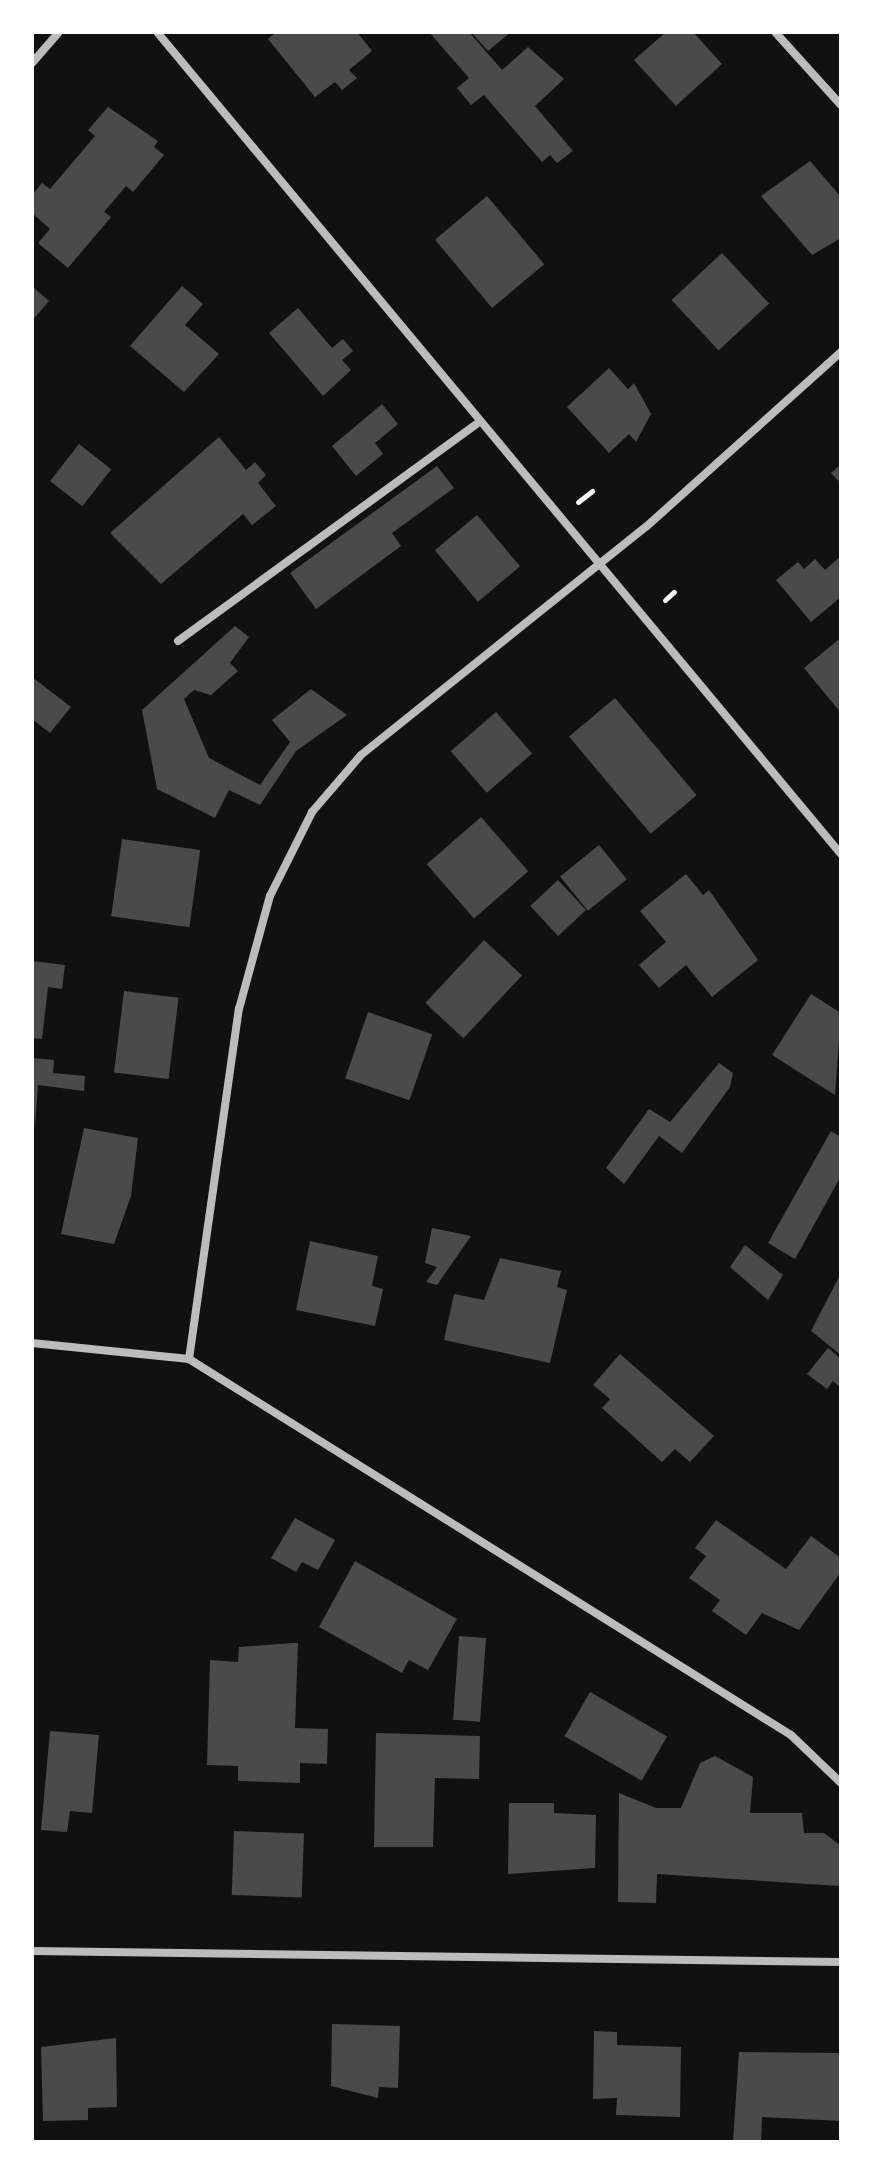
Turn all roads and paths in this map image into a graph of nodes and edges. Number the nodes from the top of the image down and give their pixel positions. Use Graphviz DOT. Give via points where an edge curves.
graph roads {
  1 [pos="59,32"];
  2 [pos="157,32"];
  3 [pos="775,32"];
  4 [pos="32,63"];
  5 [pos="841,105"];
  6 [pos="841,352"];
  7 [pos="477,424"];
  8 [pos="592,491"];
  9 [pos="574,505"];
  10 [pos="599,565"];
  11 [pos="674,592"];
  12 [pos="665,600"];
  13 [pos="178,641"];
  14 [pos="841,854"];
  15 [pos="32,1343"];
  16 [pos="189,1359"];
  17 [pos="841,1783"];
  18 [pos="32,1951"];
  19 [pos="841,1962"];
  1 -- 4 [label="street"];
  2 -- 7 [label="street"];
  3 -- 5 [label="street"];
  6 -- 10 [label="street"];
  7 -- 10 [label="street"];
  7 -- 13 [label="street"];
  8 -- 9 [label="path"];
  10 -- 14 [label="street"];
  10 -- 16 [label="street" via="361,755 284,858 239,1009"];
  11 -- 12 [label="path"];
  15 -- 16 [label="street"];
  16 -- 17 [label="street" via="791,1735"];
  18 -- 19 [label="street"];
}
